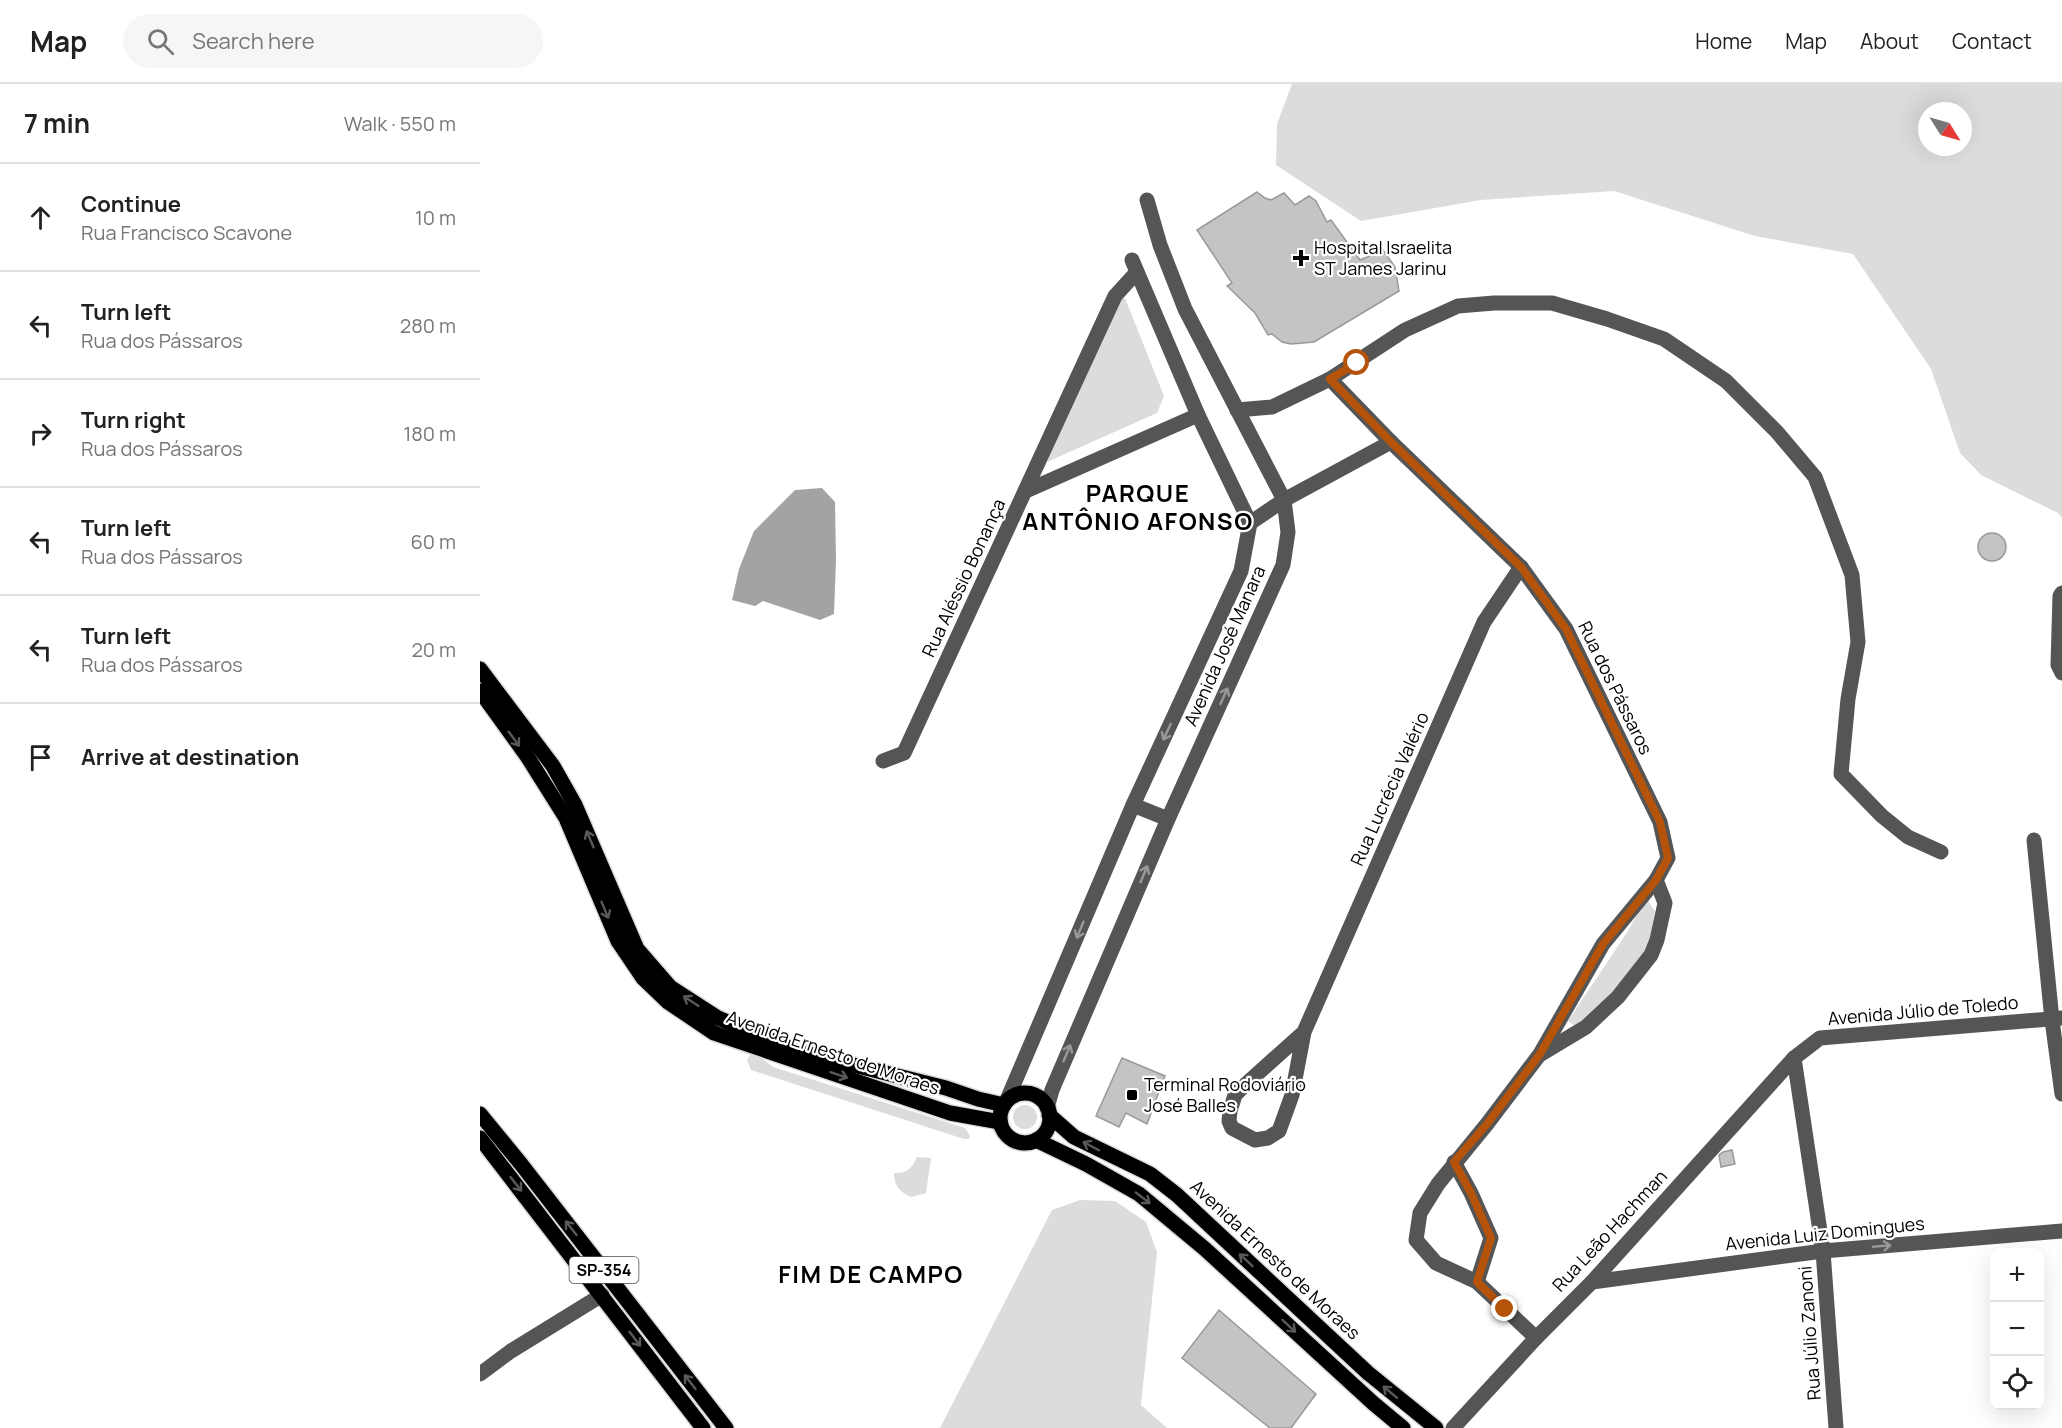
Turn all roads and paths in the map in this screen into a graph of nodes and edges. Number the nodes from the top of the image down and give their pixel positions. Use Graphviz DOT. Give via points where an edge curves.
graph roads {
  1 [pos="1147,200"];
  2 [pos="1330,379"];
  3 [pos="1237,410"];
  4 [pos="1198,415"];
  5 [pos="1391,442"];
  6 [pos="1026,491"];
  7 [pos="1284,500"];
  8 [pos="1250,523"];
  9 [pos="1521,567"];
  10 [pos="2062,594"];
  11 [pos="480,669"];
  12 [pos="2062,673"];
  13 [pos="480,692"];
  14 [pos="883,761"];
  15 [pos="1133,806"];
  16 [pos="1168,819"];
  17 [pos="2034,840"];
  18 [pos="1941,852"];
  19 [pos="1656,880"];
  20 [pos="2057,1019"];
  21 [pos="1304,1032"];
  22 [pos="1540,1054"];
  23 [pos="1794,1058"];
  24 [pos="2062,1094"];
  25 [pos="1005,1103"];
  26 [pos="1048,1111"];
  27 [pos="480,1114"];
  28 [pos="1000,1122"];
  29 [pos="480,1138"];
  30 [pos="1036,1140"];
  31 [pos="1454,1162"];
  32 [pos="2062,1231"];
  33 [pos="1823,1251"];
  34 [pos="1477,1282"];
  35 [pos="1592,1282"];
  36 [pos="602,1295"];
  37 [pos="1536,1338"];
  38 [pos="480,1374"];
  39 [pos="703,1428"];
  40 [pos="726,1428"];
  41 [pos="1403,1428"];
  42 [pos="1436,1428"];
  43 [pos="1453,1428"];
  44 [pos="1836,1428"];
  1 -- 3 [label="street, Avenida José Manara" via="1185,309"];
  2 -- 3 [label="street" via="1272,407"];
  2 -- 5 [label="street, Rua dos Pássaros"];
  2 -- 18 [label="street" via="1405,330 1458,306 1552,303 1664,339 1726,381 1815,477 1852,575 1858,642 1841,774 1908,837"];
  3 -- 7 [label="street, Avenida José Manara"];
  4 -- 6 [label="street"];
  4 -- 6 [label="street, Rua Aléssio Bonança" via="1134,267 1115,296"];
  4 -- 8 [label="street"];
  5 -- 7 [label="street"];
  5 -- 9 [label="street, Rua dos Pássaros"];
  6 -- 14 [label="street, Rua Aléssio Bonança" via="904,753"];
  7 -- 8 [label="street"];
  16 -- 7 [label="street, Avenida José Manara, one-way" via="1283,565 1288,532"];
  8 -- 15 [label="street, Avenida José Manara, one-way" via="1241,571"];
  9 -- 19 [label="street, Rua dos Pássaros" via="1566,629 1660,822 1668,858"];
  9 -- 21 [label="street, Rua Lucrécia Valério" via="1484,622"];
  10 -- 12 [label="street" via="2058,665"];
  25 -- 11 [label="main road, Avenida Ernesto de Moraes, one-way" via="797,1051 718,1018 670,987 637,949 575,805 553,766"];
  13 -- 28 [label="main road, Avenida Ernesto de Moraes, one-way" via="566,818 618,941 642,978 668,1002 714,1033 950,1113"];
  15 -- 16 [label="street"];
  15 -- 25 [label="street, Avenida José Manara, one-way"];
  26 -- 16 [label="street, Avenida José Manara, one-way" via="1052,1089"];
  17 -- 20 [label="street"];
  19 -- 22 [label="street, Rua dos Pássaros" via="1603,944"];
  19 -- 22 [label="street, Rua dos Pássaros" via="1665,903 1651,956 1618,997 1586,1026"];
  20 -- 23 [label="street, Avenida Júlio de Toledo" via="1820,1038"];
  20 -- 24 [label="street"];
  21 -- 21 [label="street, Rua Lucrécia Valério" via="1235,1095 1229,1121 1232,1128 1255,1140 1279,1131 1292,1095"];
  22 -- 31 [label="street, Rua dos Pássaros"];
  23 -- 33 [label="street, Rua Júlio Zanoni"];
  23 -- 35 [label="street, Rua Leão Hachman"];
  25 -- 26 [label="main road" via="1019,1094 1033,1095"];
  25 -- 28 [label="main road"];
  26 -- 30 [label="main road" via="1047,1129"];
  42 -- 26 [label="main road, Avenida Ernesto de Moraes, one-way" via="1368,1373 1177,1195 1150,1174 1074,1137"];
  40 -- 27 [label="main road, SP-354, one-way"];
  28 -- 30 [label="main road" via="1005,1134 1016,1142"];
  29 -- 36 [label="main road, SP-354, one-way"];
  30 -- 41 [label="main road, one-way" via="1139,1194"];
  31 -- 34 [label="street" via="1491,1238"];
  31 -- 34 [label="street, Rua dos Pássaros" via="1420,1213 1416,1240 1436,1263"];
  33 -- 32 [label="street, Avenida Luiz Domingues, one-way"];
  33 -- 35 [label="street, Avenida Luiz Domingues"];
  33 -- 44 [label="street, Rua Júlio Zanoni"];
  34 -- 37 [label="street, Rua dos Pássaros"];
  35 -- 37 [label="street, Rua Leão Hachman"];
  36 -- 38 [label="street"];
  36 -- 39 [label="main road, SP-354, one-way"];
  37 -- 43 [label="street, Rua Leão Hachman"];
}
